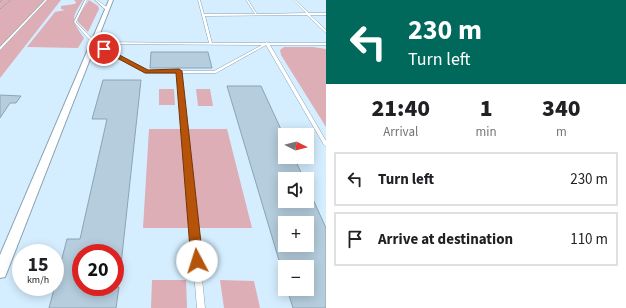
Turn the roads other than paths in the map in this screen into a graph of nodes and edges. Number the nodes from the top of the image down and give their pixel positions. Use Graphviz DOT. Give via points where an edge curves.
graph roads {
  1 [pos="46,0"];
  2 [pos="86,0"];
  3 [pos="96,0"];
  4 [pos="111,0"];
  5 [pos="199,0"];
  6 [pos="247,0"];
  7 [pos="294,0"];
  8 [pos="107,9"];
  9 [pos="326,14"];
  10 [pos="203,15"];
  11 [pos="257,15"];
  12 [pos="309,15"];
  13 [pos="326,32"];
  14 [pos="94,43"];
  15 [pos="211,43"];
  16 [pos="267,44"];
  17 [pos="326,44"];
  18 [pos="0,49"];
  19 [pos="179,71"];
  20 [pos="326,144"];
  21 [pos="0,272"];
  22 [pos="201,308"];
  1 -- 18 [label="lane"];
  2 -- 14 [label="lane" via="75,22"];
  3 -- 8 [label="lane"];
  4 -- 8 [label="street"];
  5 -- 10 [label="lane"];
  6 -- 11 [label="lane"];
  7 -- 12 [label="lane"];
  8 -- 14 [label="street"];
  9 -- 12 [label="lane"];
  10 -- 11 [label="lane"];
  10 -- 15 [label="lane"];
  11 -- 12 [label="lane"];
  12 -- 13 [label="lane"];
  14 -- 15 [label="lane"];
  14 -- 19 [label="lane" via="147,72"];
  14 -- 21 [label="street"];
  15 -- 16 [label="lane"];
  16 -- 17 [label="lane"];
  16 -- 19 [label="lane" via="215,72"];
  16 -- 20 [label="lane"];
  19 -- 22 [label="lane"];
}
